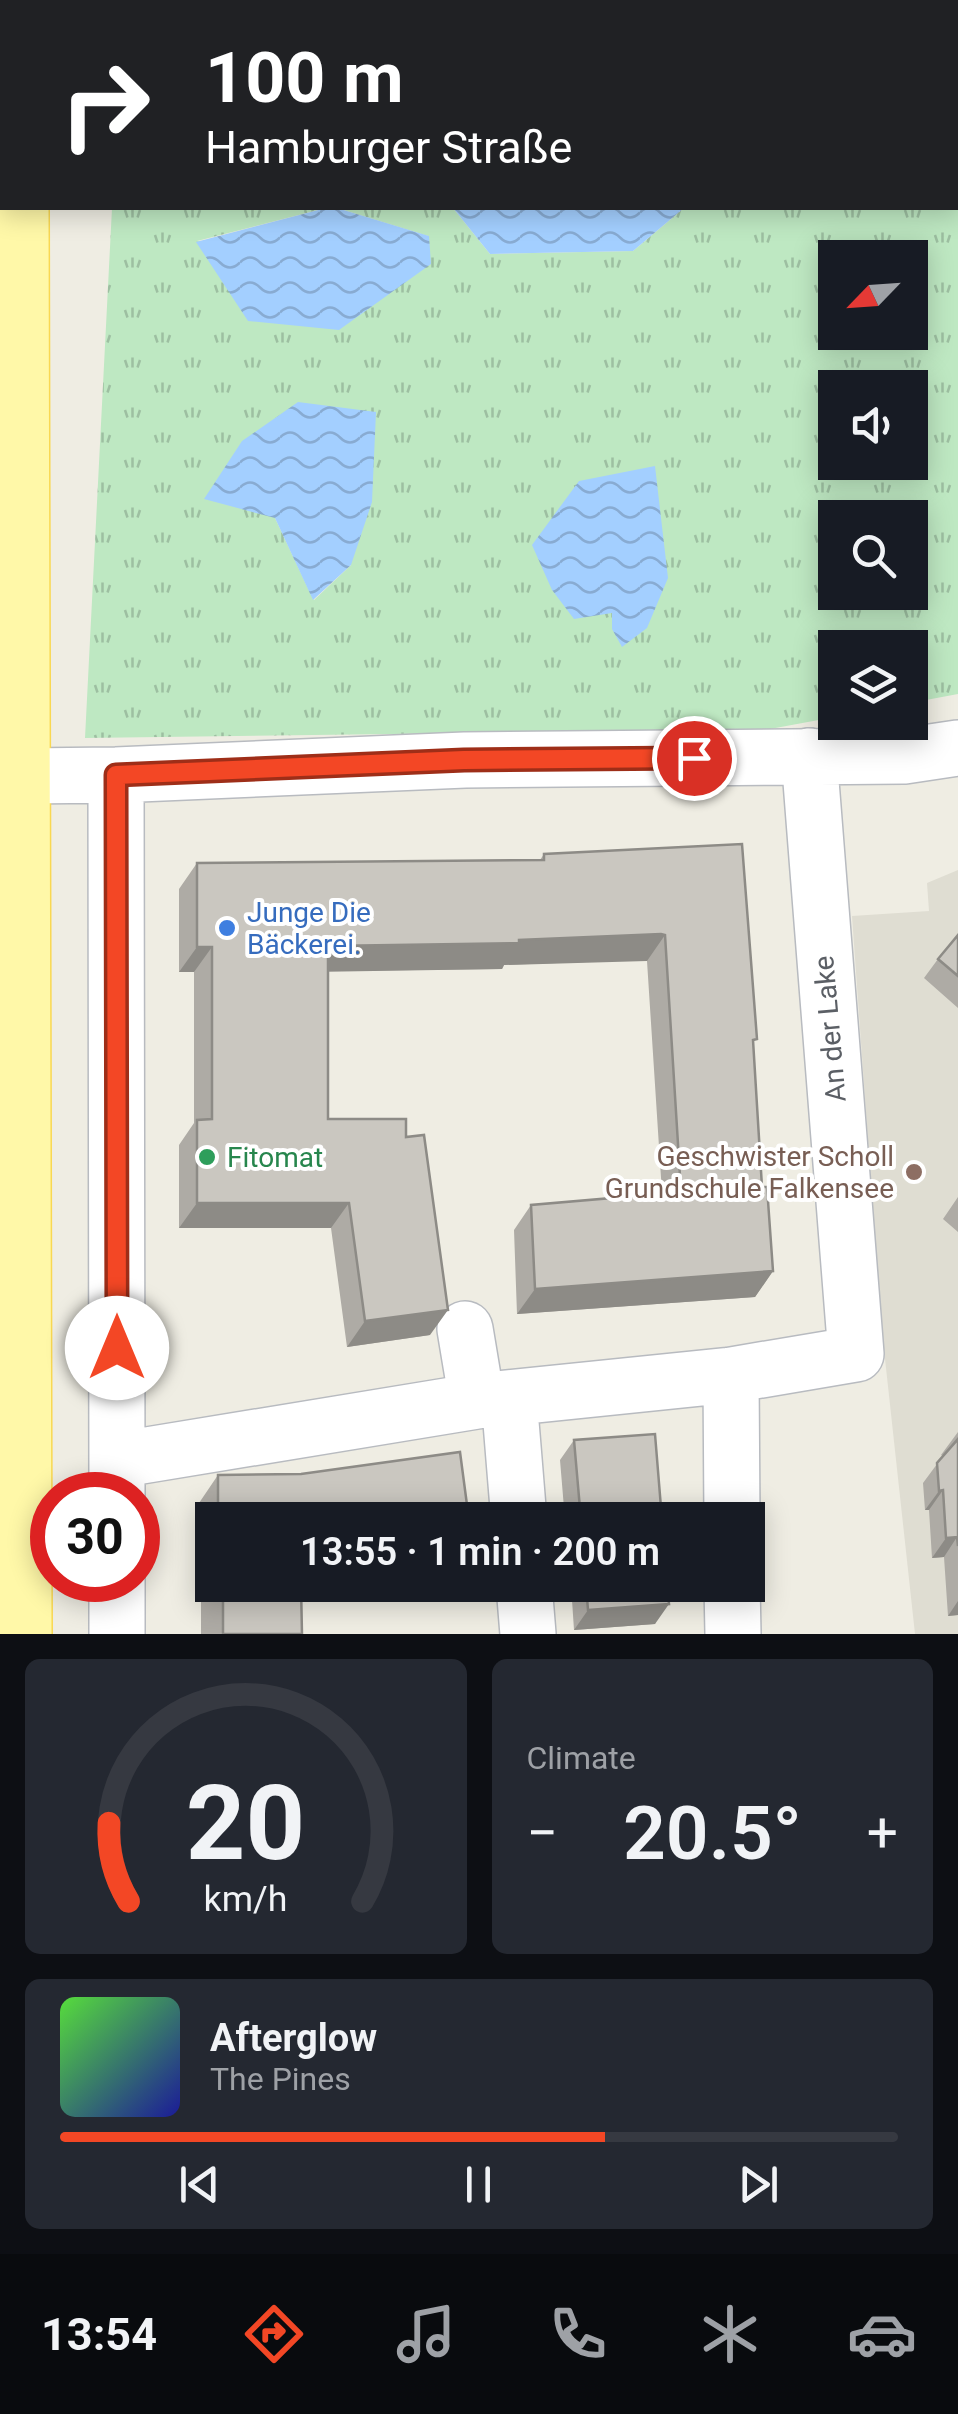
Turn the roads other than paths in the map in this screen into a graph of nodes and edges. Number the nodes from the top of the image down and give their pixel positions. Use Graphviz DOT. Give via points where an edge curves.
graph roads {
  1 [pos="21,210"];
  2 [pos="11,277"];
  3 [pos="958,748"];
  4 [pos="809,756"];
  5 [pos="116,775"];
  6 [pos="24,776"];
  7 [pos="12,1280"];
  8 [pos="466,1328"];
  9 [pos="731,1375"];
  10 [pos="493,1400"];
  11 [pos="117,1472"];
  12 [pos="146,1472"];
  13 [pos="515,1502"];
  14 [pos="732,1502"];
  15 [pos="117,1602"];
  16 [pos="525,1602"];
  17 [pos="732,1602"];
  18 [pos="24,1634"];
  19 [pos="117,1634"];
  20 [pos="528,1634"];
  21 [pos="733,1634"];
  1 -- 2 [label="main road"];
  2 -- 6 [label="main road"];
  3 -- 4 [label="street" via="904,756"];
  4 -- 5 [label="street" via="464,760"];
  4 -- 9 [label="street, An der Lake" via="856,1354"];
  5 -- 6 [label="street"];
  5 -- 11 [label="street"];
  6 -- 7 [label="main road"];
  7 -- 18 [label="main road"];
  8 -- 10 [label="street"];
  9 -- 10 [label="street, An der Lake"];
  9 -- 14 [label="street"];
  10 -- 12 [label="street, An der Lake"];
  10 -- 13 [label="street"];
  15 -- 19 [label="street"];
  16 -- 20 [label="street"];
  17 -- 21 [label="street"];
}
